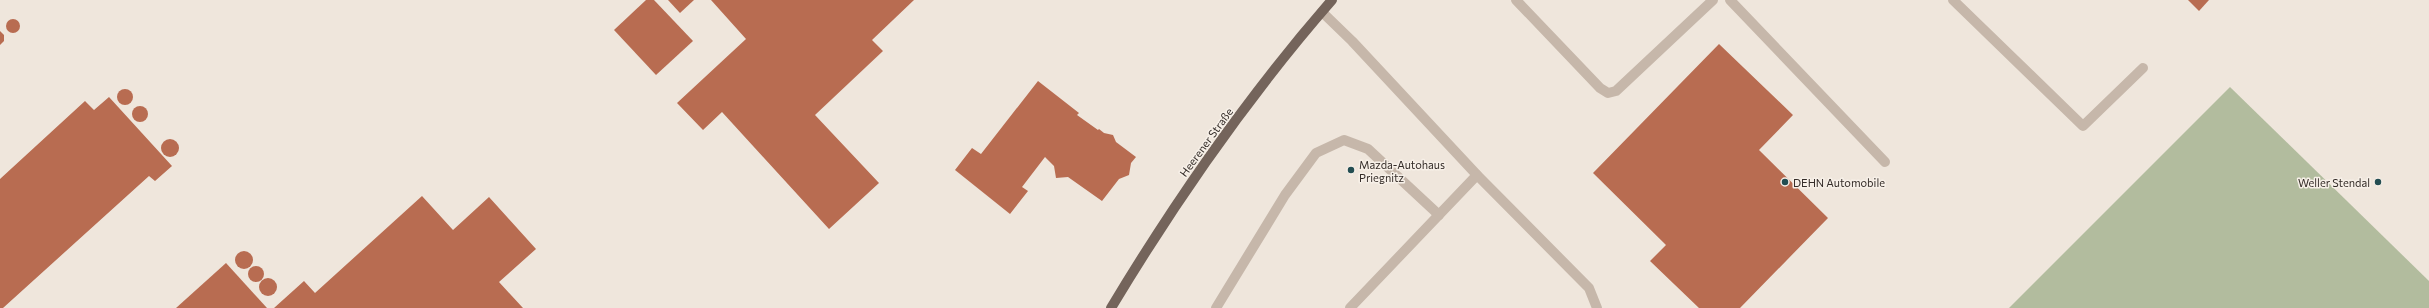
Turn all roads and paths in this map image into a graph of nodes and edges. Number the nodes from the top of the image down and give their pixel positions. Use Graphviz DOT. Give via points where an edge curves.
graph roads {
  1 [pos="1332,0"];
  2 [pos="1516,0"];
  3 [pos="1713,0"];
  4 [pos="1730,0"];
  5 [pos="1953,0"];
  6 [pos="1322,12"];
  7 [pos="2143,68"];
  8 [pos="1885,162"];
  9 [pos="1477,175"];
  10 [pos="1439,215"];
  11 [pos="1111,308"];
  12 [pos="1216,308"];
  13 [pos="1350,308"];
  14 [pos="1597,308"];
  1 -- 6 [label="main road, Heerener Straße"];
  2 -- 3 [label="lane" via="1600,88 1608,93 1616,91"];
  4 -- 8 [label="lane"];
  5 -- 7 [label="lane" via="2083,126"];
  6 -- 9 [label="lane"];
  6 -- 11 [label="main road, Heerener Straße" via="1276,67 1195,177"];
  9 -- 10 [label="lane"];
  9 -- 14 [label="lane" via="1589,288"];
  10 -- 12 [label="lane" via="1368,149 1344,140 1316,153 1285,195"];
  10 -- 13 [label="lane"];
}
